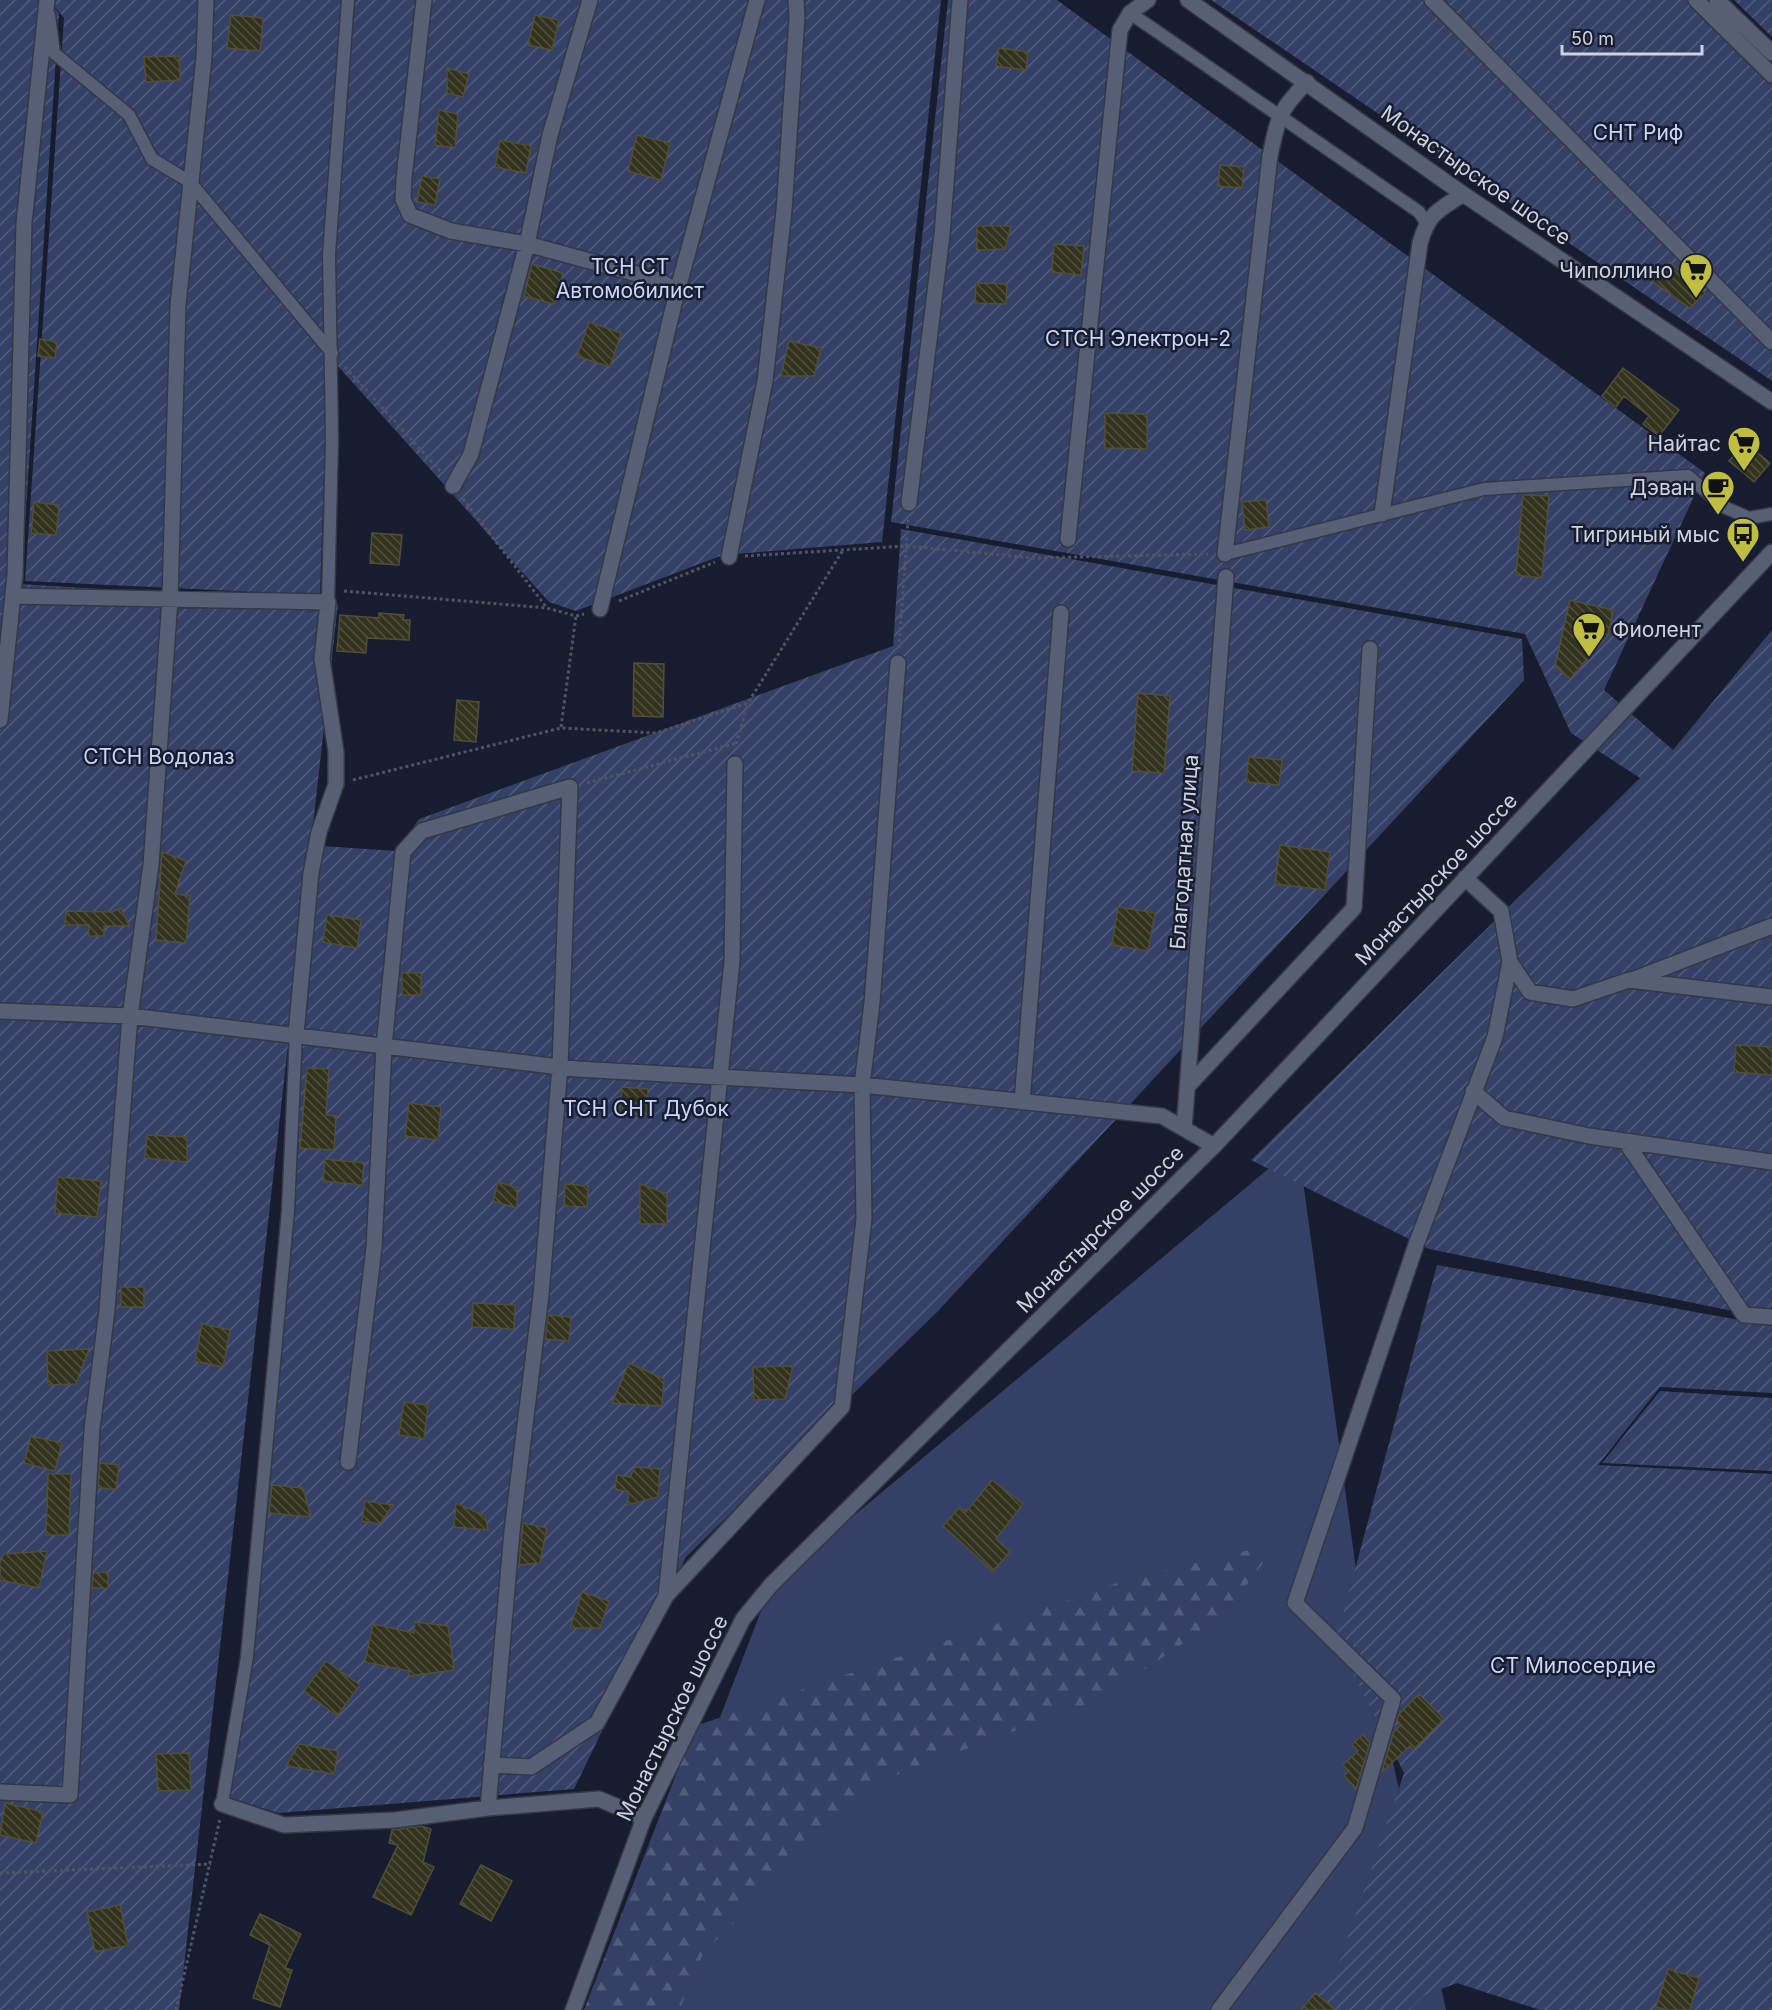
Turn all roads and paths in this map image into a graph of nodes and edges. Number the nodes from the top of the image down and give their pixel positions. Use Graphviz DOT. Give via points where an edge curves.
graph roads {
  1 [pos="206,0"];
  2 [pos="348,0"];
  3 [pos="424,0"];
  4 [pos="590,0"];
  5 [pos="757,0"];
  6 [pos="796,0"];
  7 [pos="960,0"];
  8 [pos="1149,0"];
  9 [pos="1188,0"];
  10 [pos="1432,0"];
  11 [pos="1696,0"];
  12 [pos="1717,0"];
  13 [pos="47,1"];
  14 [pos="1130,13"];
  15 [pos="1772,54"];
  16 [pos="1772,75"];
  17 [pos="1307,82"];
  18 [pos="1278,117"];
  19 [pos="190,182"];
  20 [pos="1463,194"];
  21 [pos="1426,222"];
  22 [pos="527,244"];
  23 [pos="677,292"];
  24 [pos="1772,342"];
  25 [pos="332,353"];
  26 [pos="1772,402"];
  27 [pos="453,486"];
  28 [pos="909,503"];
  29 [pos="1382,514"];
  30 [pos="1772,514"];
  31 [pos="1068,539"];
  32 [pos="906,546"];
  33 [pos="843,550"];
  34 [pos="1772,552"];
  35 [pos="1225,554"];
  36 [pos="729,557"];
  37 [pos="1226,578"];
  38 [pos="13,596"];
  39 [pos="329,596"];
  40 [pos="170,599"];
  41 [pos="600,609"];
  42 [pos="1061,613"];
  43 [pos="576,616"];
  44 [pos="1370,649"];
  45 [pos="898,663"];
  46 [pos="748,703"];
  47 [pos="0,720"];
  48 [pos="561,728"];
  49 [pos="736,743"];
  50 [pos="735,764"];
  51 [pos="336,784"];
  52 [pos="570,787"];
  53 [pos="1465,878"];
  54 [pos="1772,926"];
  55 [pos="1510,962"];
  56 [pos="1629,981"];
  57 [pos="1772,997"];
  58 [pos="0,1011"];
  59 [pos="130,1016"];
  60 [pos="296,1034"];
  61 [pos="384,1046"];
  62 [pos="560,1066"];
  63 [pos="720,1077"];
  64 [pos="862,1085"];
  65 [pos="1188,1086"];
  66 [pos="1473,1091"];
  67 [pos="1022,1102"];
  68 [pos="1184,1129"];
  69 [pos="1625,1141"];
  70 [pos="1214,1146"];
  71 [pos="1772,1162"];
  72 [pos="1772,1317"];
  73 [pos="348,1462"];
  74 [pos="666,1596"];
  75 [pos="491,1765"];
  76 [pos="0,1792"];
  77 [pos="222,1804"];
  78 [pos="488,1808"];
  79 [pos="644,1818"];
  80 [pos="211,1864"];
  81 [pos="0,1874"];
  82 [pos="176,2010"];
  83 [pos="573,2010"];
  84 [pos="1219,2010"];
  1 -- 19 [label="street" via="204,58"];
  2 -- 25 [label="lane" via="329,254"];
  3 -- 22 [label="street" via="403,199 410,215 451,231"];
  4 -- 22 [label="street" via="550,135"];
  5 -- 23 [label="street"];
  6 -- 36 [label="street" via="790,137 766,369"];
  7 -- 28 [label="street" via="942,235"];
  8 -- 14 [label="street"];
  9 -- 17 [label="street, Монастырское шоссе"];
  10 -- 24 [label="street"];
  11 -- 16 [label="street"];
  12 -- 15 [label="street"];
  13 -- 19 [label="lane" via="54,53 129,115 152,159"];
  13 -- 38 [label="street" via="24,223"];
  14 -- 18 [label="lane"];
  14 -- 31 [label="street" via="1120,30"];
  17 -- 18 [label="street"];
  17 -- 20 [label="street, Монастырское шоссе"];
  18 -- 21 [label="lane" via="1419,212"];
  18 -- 35 [label="street" via="1270,156"];
  19 -- 25 [label="lane"];
  19 -- 40 [label="street" via="178,305"];
  20 -- 21 [label="street"];
  20 -- 26 [label="street, Монастырское шоссе"];
  21 -- 29 [label="street"];
  22 -- 23 [label="street" via="659,280"];
  22 -- 27 [label="street" via="471,454"];
  23 -- 41 [label="street"];
  25 -- 39 [label="lane"];
  28 -- 32 [label="path"];
  29 -- 30 [label="lane" via="1484,489 1688,476 1724,507 1749,518"];
  29 -- 35 [label="lane"];
  32 -- 33 [label="path"];
  32 -- 35 [label="path" via="1033,558"];
  32 -- 45 [label="path"];
  33 -- 36 [label="path"];
  33 -- 46 [label="path"];
  34 -- 53 [label="street, Монастырское шоссе"];
  36 -- 41 [label="path"];
  37 -- 65 [label="street, Благодатная улица"];
  38 -- 40 [label="street"];
  38 -- 47 [label="street"];
  39 -- 40 [label="street"];
  39 -- 43 [label="path" via="547,608"];
  39 -- 51 [label="street" via="322,659 336,752"];
  40 -- 59 [label="street" via="151,865"];
  41 -- 43 [label="path"];
  42 -- 67 [label="street"];
  43 -- 48 [label="path"];
  44 -- 65 [label="street" via="1354,908"];
  45 -- 64 [label="street"];
  46 -- 48 [label="path" via="656,733"];
  46 -- 49 [label="path"];
  48 -- 51 [label="path"];
  49 -- 50 [label="path"];
  49 -- 52 [label="path"];
  50 -- 63 [label="street" via="732,961"];
  51 -- 60 [label="street" via="319,832 311,873"];
  52 -- 61 [label="street" via="422,831 403,852"];
  52 -- 62 [label="street"];
  53 -- 55 [label="street" via="1501,911"];
  53 -- 70 [label="street, Монастырское шоссе"];
  54 -- 56 [label="street"];
  55 -- 56 [label="street" via="1530,992 1573,999"];
  55 -- 66 [label="street" via="1495,1037"];
  56 -- 57 [label="street"];
  58 -- 59 [label="street"];
  59 -- 60 [label="street"];
  59 -- 76 [label="street" via="91,1451 70,1795"];
  60 -- 61 [label="street"];
  60 -- 77 [label="lane" via="288,1211 247,1656"];
  61 -- 62 [label="street"];
  61 -- 73 [label="street" via="374,1248"];
  62 -- 63 [label="street"];
  62 -- 75 [label="street" via="541,1295 512,1531"];
  63 -- 64 [label="street"];
  63 -- 74 [label="street"];
  64 -- 67 [label="street"];
  64 -- 74 [label="street" via="864,1219 842,1407"];
  65 -- 68 [label="street, Благодатная улица"];
  66 -- 69 [label="street" via="1504,1118"];
  66 -- 84 [label="street" via="1417,1242 1295,1604 1393,1699 1355,1828"];
  67 -- 68 [label="street" via="1162,1116"];
  68 -- 70 [label="street"];
  69 -- 71 [label="street"];
  69 -- 72 [label="street" via="1744,1315"];
  70 -- 79 [label="street, Монастырское шоссе" via="771,1585 743,1619"];
  74 -- 75 [label="street" via="597,1723 531,1767"];
  75 -- 78 [label="street"];
  77 -- 78 [label="street" via="284,1825 394,1820"];
  77 -- 80 [label="path"];
  78 -- 79 [label="street" via="599,1799"];
  79 -- 83 [label="street, Монастырское шоссе"];
  80 -- 81 [label="path"];
  80 -- 82 [label="path"];
}
